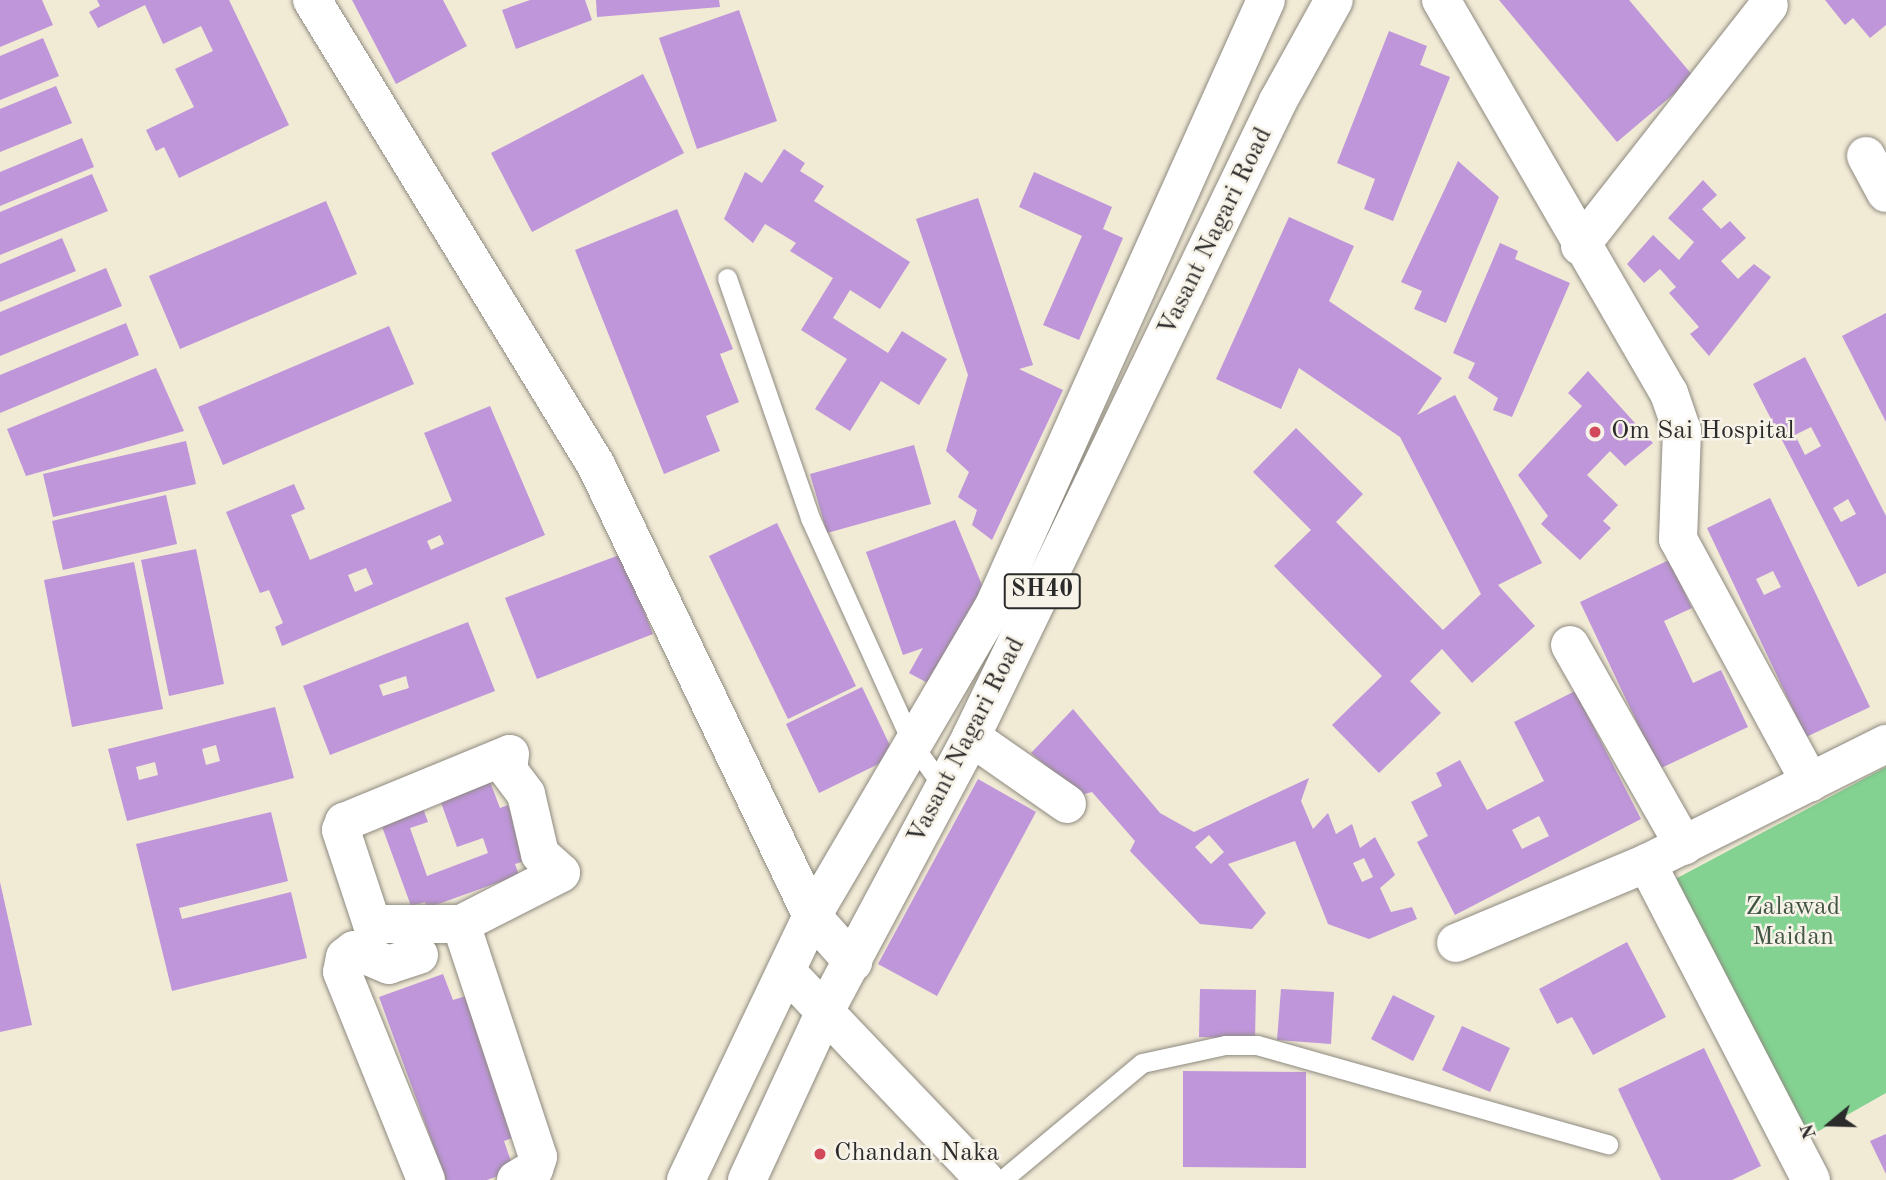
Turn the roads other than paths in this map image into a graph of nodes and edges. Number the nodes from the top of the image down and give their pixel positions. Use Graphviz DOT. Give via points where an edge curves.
graph roads {
  1 [pos="312,0"];
  2 [pos="1266,0"];
  3 [pos="1334,0"];
  4 [pos="1441,0"];
  5 [pos="1769,5"];
  6 [pos="1866,156"];
  7 [pos="1886,193"];
  8 [pos="1580,246"];
  9 [pos="727,278"];
  10 [pos="1570,645"];
  11 [pos="971,737"];
  12 [pos="1886,744"];
  13 [pos="913,745"];
  14 [pos="1810,782"];
  15 [pos="944,788"];
  16 [pos="1067,803"];
  17 [pos="1684,846"];
  18 [pos="1647,863"];
  19 [pos="812,916"];
  20 [pos="461,924"];
  21 [pos="1456,943"];
  22 [pos="419,954"];
  23 [pos="853,962"];
  24 [pos="788,972"];
  25 [pos="825,1011"];
  26 [pos="1608,1144"];
  27 [pos="426,1180"];
  28 [pos="516,1180"];
  29 [pos="686,1180"];
  30 [pos="747,1180"];
  31 [pos="985,1180"];
  32 [pos="1002,1180"];
  33 [pos="1811,1180"];
  1 -- 19 [label="street" via="596,465"];
  2 -- 13 [label="street, Vasant Nagari Road / SH40" via="993,608"];
  3 -- 11 [label="street, Vasant Nagari Road / SH40" via="1278,102"];
  4 -- 8 [label="street"];
  5 -- 8 [label="street"];
  6 -- 7 [label="street"];
  8 -- 14 [label="street" via="1669,393 1682,430 1678,539 1688,568"];
  9 -- 13 [label="lane" via="810,518"];
  10 -- 17 [label="street"];
  11 -- 15 [label="street, Vasant Nagari Road / SH40"];
  11 -- 16 [label="street"];
  12 -- 14 [label="street"];
  13 -- 15 [label="lane"];
  13 -- 19 [label="street, Vasant Nagari Road / SH40"];
  14 -- 17 [label="street"];
  15 -- 23 [label="street, Vasant Nagari Road / SH40"];
  17 -- 18 [label="street"];
  18 -- 21 [label="street"];
  18 -- 33 [label="street"];
  19 -- 23 [label="street"];
  19 -- 24 [label="street, Vasant Nagari Road / SH40"];
  20 -- 20 [label="street" via="561,873 540,854 526,794 508,770 510,754 349,819 341,830 372,923"];
  20 -- 28 [label="street" via="538,1157 534,1169"];
  22 -- 27 [label="street" via="389,965 354,950 345,957 342,972"];
  23 -- 25 [label="street, Vasant Nagari Road / SH40"];
  24 -- 25 [label="street"];
  24 -- 29 [label="street, Vasant Nagari Road / SH40"];
  25 -- 30 [label="street, Vasant Nagari Road / SH40"];
  25 -- 31 [label="street"];
  26 -- 32 [label="lane" via="1258,1045 1226,1045 1142,1063"];
}
